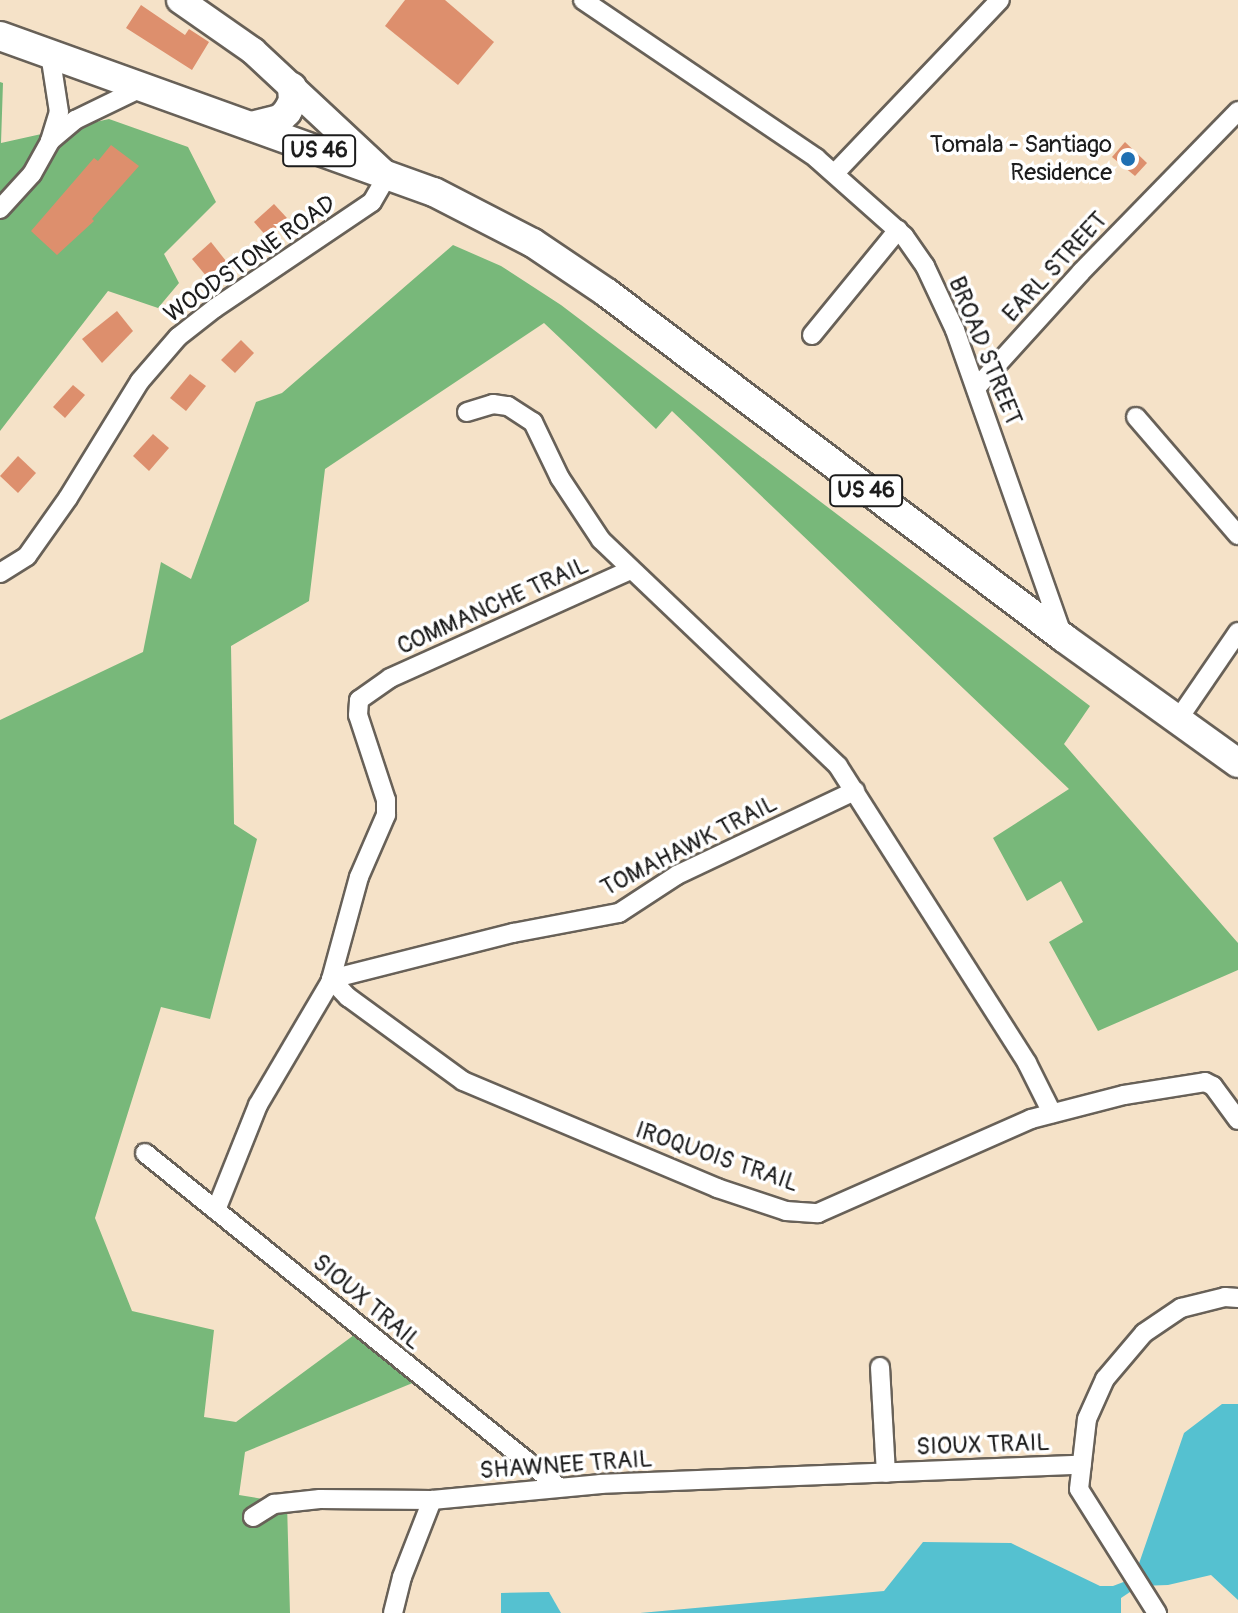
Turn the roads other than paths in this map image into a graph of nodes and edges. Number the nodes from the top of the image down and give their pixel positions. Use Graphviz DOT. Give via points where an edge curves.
graph roads {
  1 [pos="180,0"];
  2 [pos="583,0"];
  3 [pos="1000,0"];
  4 [pos="0,36"];
  5 [pos="50,54"];
  6 [pos="143,87"];
  7 [pos="292,87"];
  8 [pos="1238,111"];
  9 [pos="251,126"];
  10 [pos="50,141"];
  11 [pos="835,173"];
  12 [pos="387,176"];
  13 [pos="0,209"];
  14 [pos="898,230"];
  15 [pos="812,335"];
  16 [pos="976,388"];
  17 [pos="467,412"];
  18 [pos="1136,417"];
  19 [pos="1238,535"];
  20 [pos="630,570"];
  21 [pos="0,573"];
  22 [pos="1238,632"];
  23 [pos="1064,638"];
  24 [pos="1177,721"];
  25 [pos="1238,763"];
  26 [pos="855,791"];
  27 [pos="331,979"];
  28 [pos="1052,1113"];
  29 [pos="1238,1120"];
  30 [pos="145,1153"];
  31 [pos="216,1210"];
  32 [pos="1238,1298"];
  33 [pos="880,1367"];
  34 [pos="1082,1465"];
  35 [pos="886,1473"];
  36 [pos="559,1487"];
  37 [pos="432,1500"];
  38 [pos="253,1517"];
  39 [pos="393,1613"];
  40 [pos="1157,1613"];
  1 -- 7 [label="street" via="253,51"];
  2 -- 11 [label="street, BROAD STREET"];
  3 -- 11 [label="street"];
  4 -- 5 [label="main road, US 46"];
  5 -- 6 [label="main road, US 46"];
  5 -- 10 [label="street" via="59,112"];
  6 -- 9 [label="main road, US 46"];
  6 -- 10 [label="street" via="75,120"];
  7 -- 9 [label="main road" via="293,101 280,119"];
  7 -- 12 [label="street"];
  8 -- 16 [label="street, EARL STREET"];
  9 -- 12 [label="main road, US 46"];
  10 -- 13 [label="street" via="32,174"];
  11 -- 14 [label="street, BROAD STREET"];
  12 -- 21 [label="street, WOODSTONE ROAD" via="372,202 178,337 140,381 27,556"];
  12 -- 23 [label="main road, US 46" via="483,216 576,271"];
  14 -- 15 [label="street"];
  14 -- 16 [label="street, BROAD STREET" via="925,266"];
  16 -- 23 [label="street, BROAD STREET"];
  17 -- 20 [label="street" via="493,404 508,406 533,422 578,511"];
  18 -- 19 [label="street"];
  20 -- 26 [label="street" via="838,766"];
  20 -- 27 [label="street, COMMANCHE TRAIL" via="363,694 358,715 386,800 386,815 359,877"];
  22 -- 24 [label="street"];
  23 -- 24 [label="main road, US 46"];
  24 -- 25 [label="main road, US 46"];
  26 -- 27 [label="street, TOMAHAWK TRAIL" via="677,875 619,913 513,933"];
  26 -- 28 [label="street" via="1027,1063"];
  27 -- 28 [label="street, IROQUOIS TRAIL" via="463,1081 703,1182 786,1211 818,1213 934,1159"];
  27 -- 31 [label="street" via="258,1105"];
  28 -- 29 [label="street, IROQUOIS TRAIL" via="1205,1082"];
  30 -- 31 [label="street, SIOUX TRAIL"];
  31 -- 36 [label="street, SIOUX TRAIL"];
  32 -- 34 [label="street" via="1181,1308 1144,1333 1094,1398"];
  33 -- 35 [label="street"];
  34 -- 35 [label="street, SIOUX TRAIL"];
  34 -- 40 [label="street" via="1079,1489"];
  35 -- 36 [label="street, SHAWNEE TRAIL"];
  36 -- 37 [label="street, SHAWNEE TRAIL"];
  37 -- 38 [label="street, SHAWNEE TRAIL" via="320,1499 274,1504"];
  37 -- 39 [label="street"];
}
